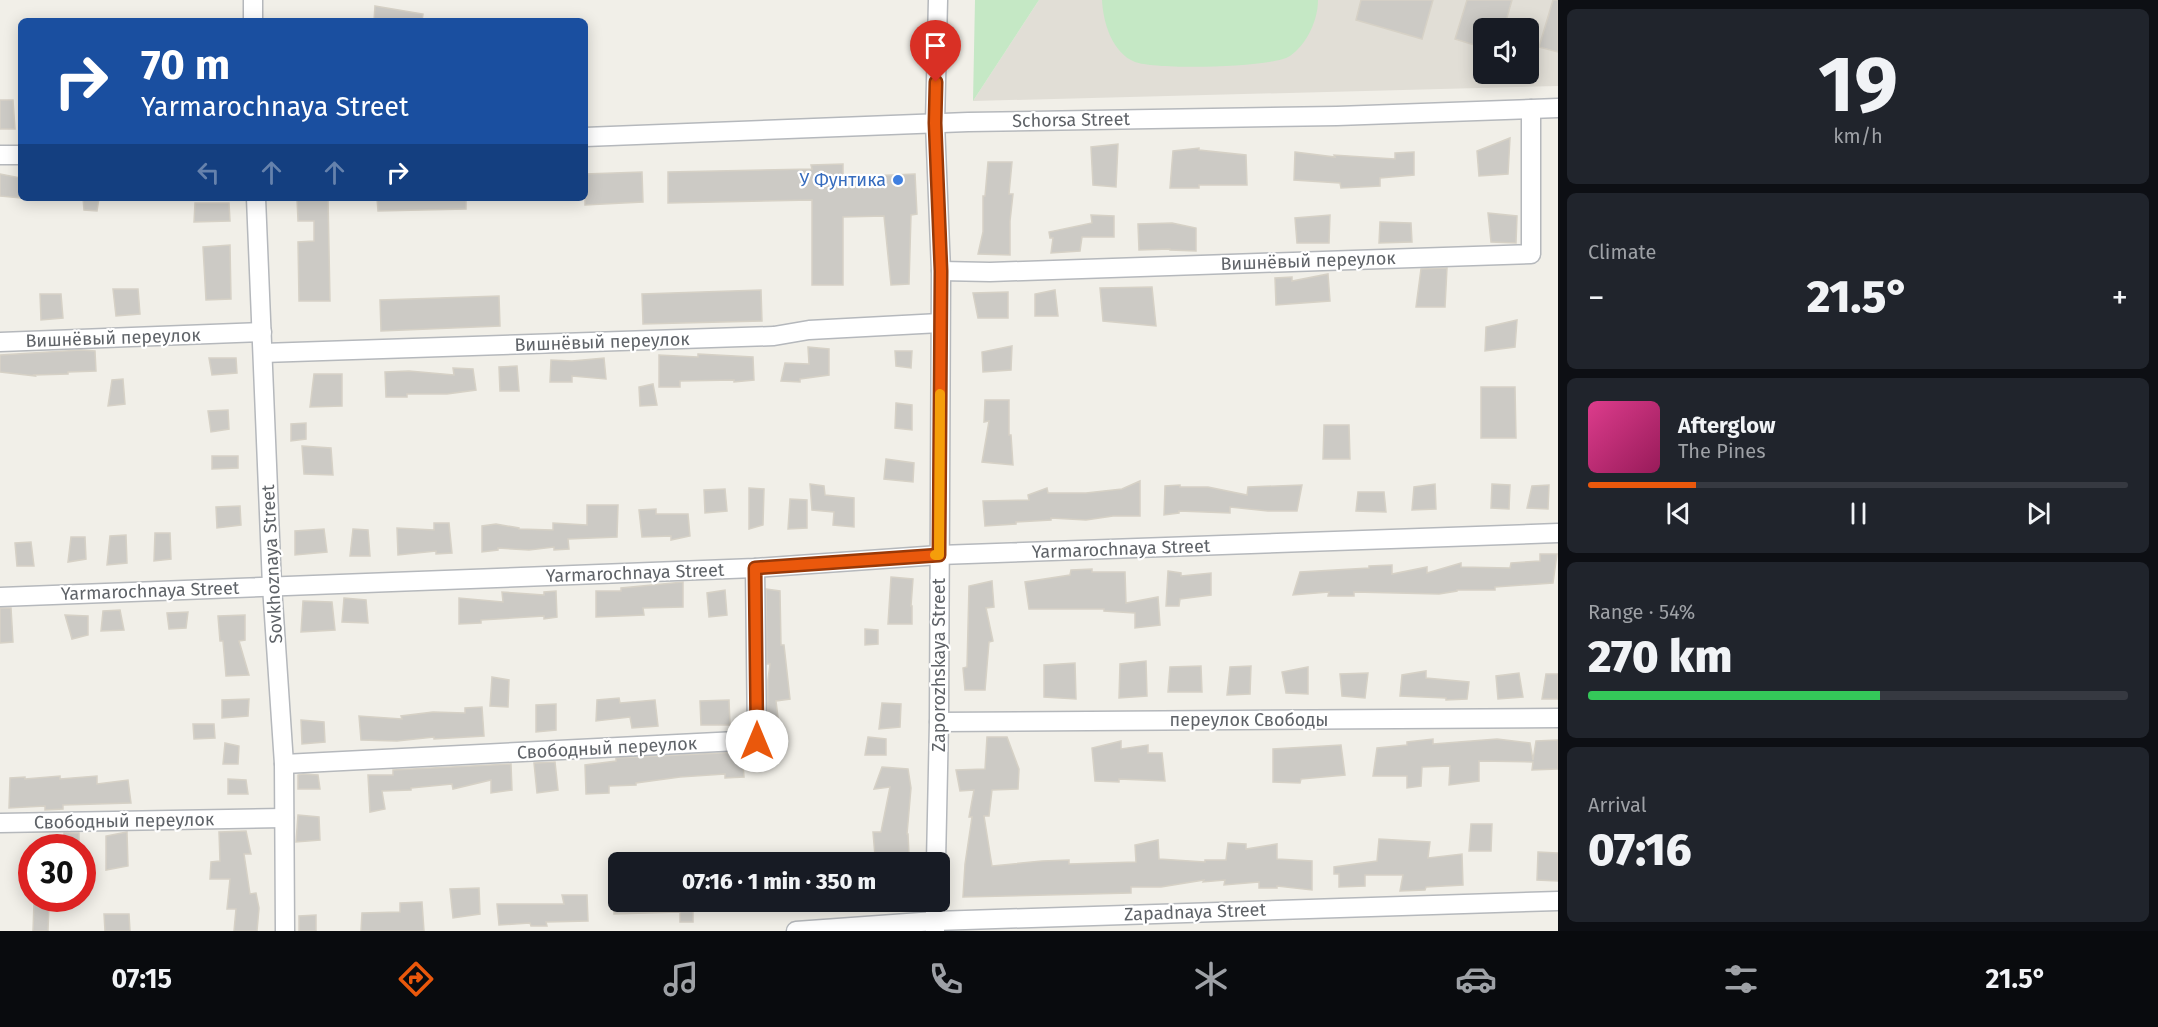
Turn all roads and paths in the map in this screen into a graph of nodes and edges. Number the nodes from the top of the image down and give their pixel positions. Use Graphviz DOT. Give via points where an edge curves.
graph roads {
  1 [pos="253,0"];
  2 [pos="938,0"];
  3 [pos="253,18"];
  4 [pos="1558,108"];
  5 [pos="1531,109"];
  6 [pos="935,123"];
  7 [pos="588,136"];
  8 [pos="18,154"];
  9 [pos="0,155"];
  10 [pos="256,201"];
  11 [pos="941,271"];
  12 [pos="940,323"];
  13 [pos="262,332"];
  14 [pos="0,342"];
  15 [pos="264,353"];
  16 [pos="1558,533"];
  17 [pos="939,555"];
  18 [pos="755,568"];
  19 [pos="272,586"];
  20 [pos="0,597"];
  21 [pos="1558,718"];
  22 [pos="939,722"];
  23 [pos="284,764"];
  24 [pos="284,818"];
  25 [pos="0,823"];
  26 [pos="936,852"];
  27 [pos="1558,901"];
  28 [pos="935,926"];
  29 [pos="285,931"];
  30 [pos="796,931"];
  1 -- 3 [label="street"];
  2 -- 6 [label="street, Zaporozhskaya Street"];
  4 -- 5 [label="street, Schorsa Street"];
  5 -- 6 [label="street, Schorsa Street"];
  5 -- 11 [label="street, Вишнёвый переулок" via="1531,254"];
  6 -- 7 [label="street, Schorsa Street"];
  6 -- 11 [label="street, Zaporozhskaya Street"];
  8 -- 9 [label="street"];
  10 -- 13 [label="street, Sovkhoznaya Street"];
  11 -- 12 [label="street, Zaporozhskaya Street"];
  12 -- 15 [label="street, Вишнёвый переулок" via="809,330 774,336"];
  12 -- 17 [label="street, Zaporozhskaya Street"];
  13 -- 14 [label="street, Вишнёвый переулок"];
  13 -- 15 [label="street, Sovkhoznaya Street"];
  15 -- 19 [label="street, Sovkhoznaya Street"];
  16 -- 17 [label="street, Yarmarochnaya Street"];
  17 -- 18 [label="street, Yarmarochnaya Street"];
  17 -- 22 [label="street, Zaporozhskaya Street"];
  18 -- 19 [label="street, Yarmarochnaya Street"];
  18 -- 23 [label="street, Свободный переулок" via="757,741"];
  19 -- 20 [label="street, Yarmarochnaya Street"];
  19 -- 23 [label="street, Sovkhoznaya Street"];
  21 -- 22 [label="street, переулок Свободы"];
  22 -- 26 [label="street, Zaporozhskaya Street"];
  23 -- 24 [label="street, Sovkhoznaya Street"];
  24 -- 25 [label="street, Свободный переулок"];
  24 -- 29 [label="street, Sovkhoznaya Street"];
  27 -- 28 [label="street, Zapadnaya Street"];
  28 -- 30 [label="street, Zapadnaya Street"];
}
